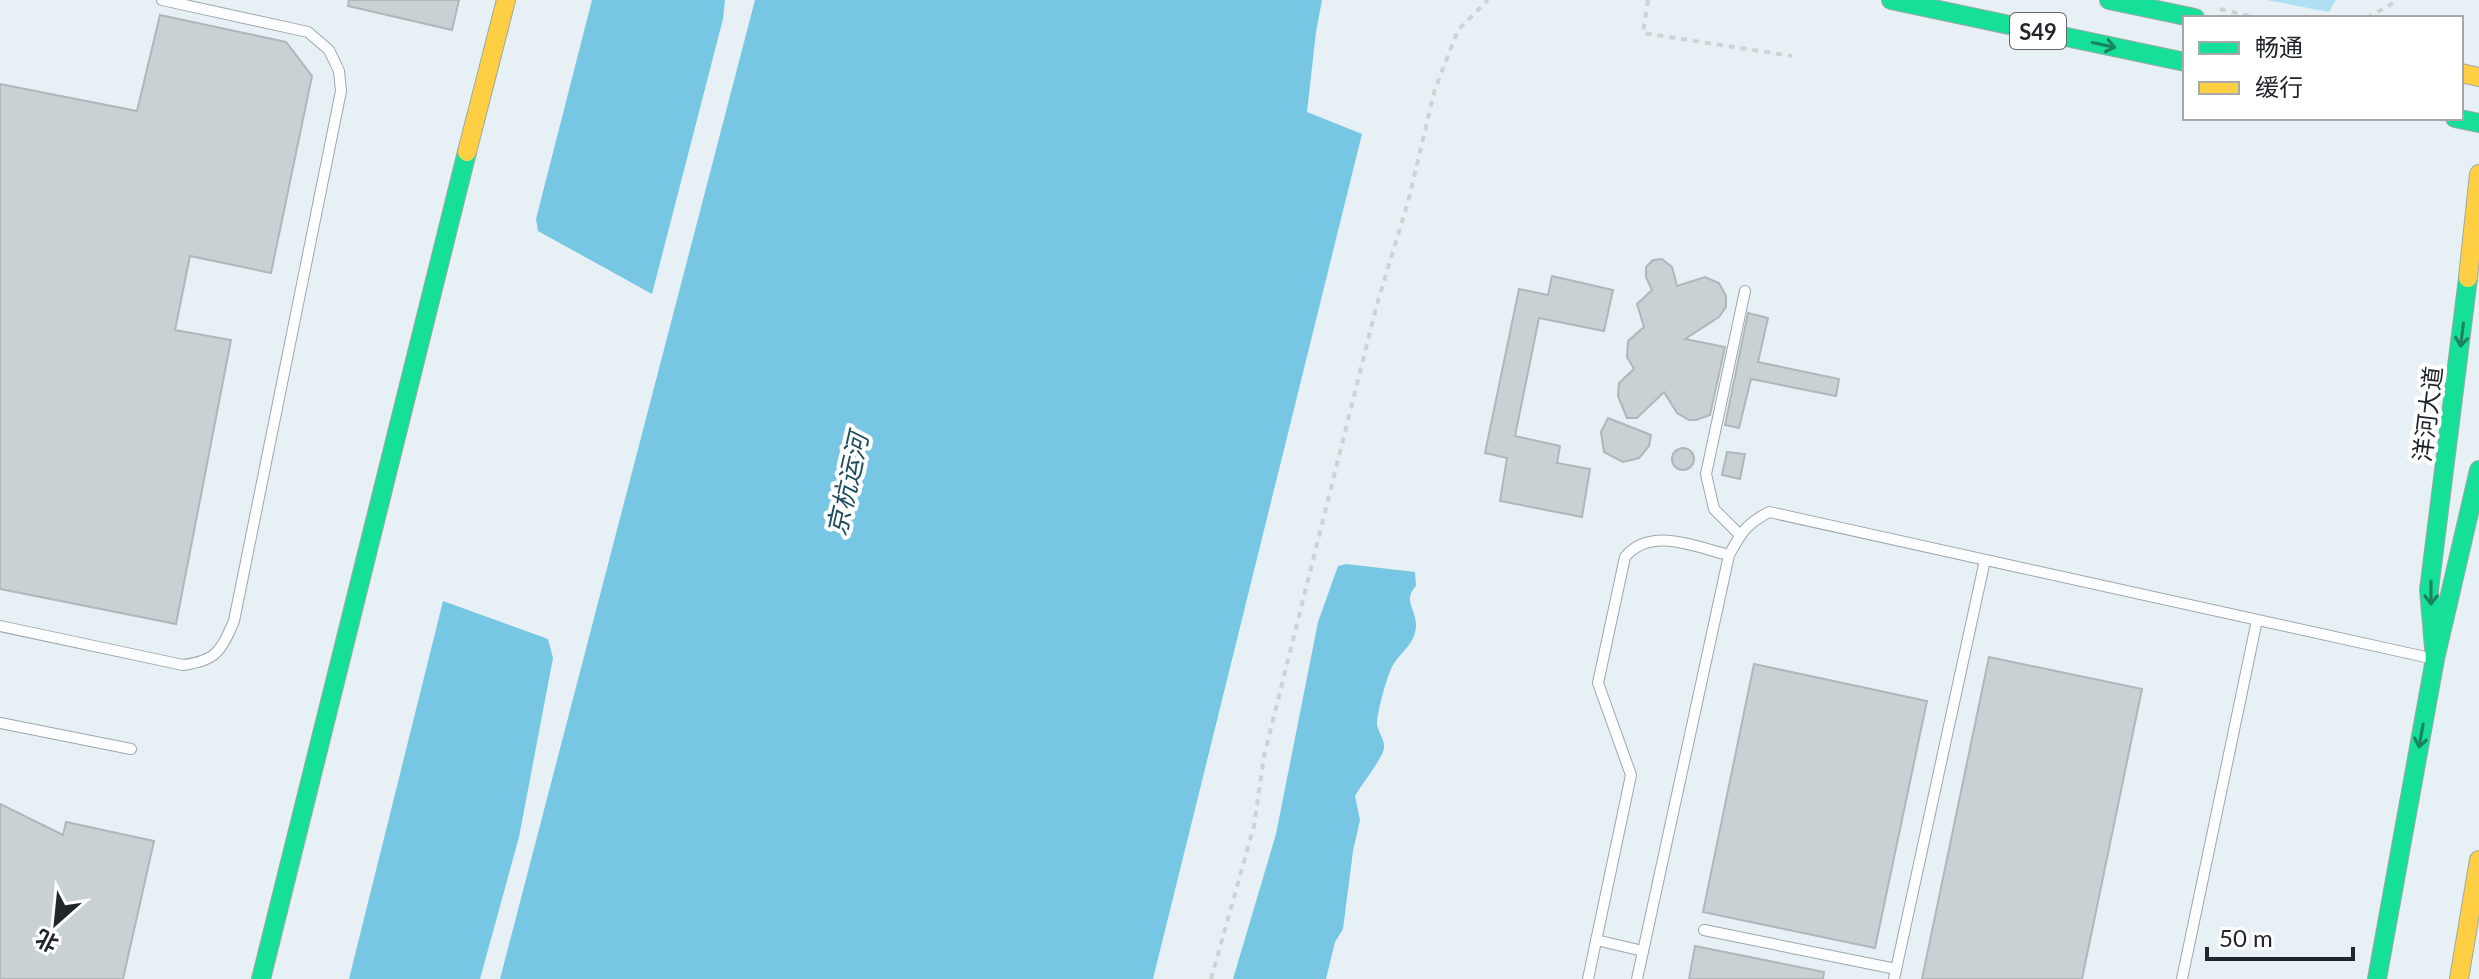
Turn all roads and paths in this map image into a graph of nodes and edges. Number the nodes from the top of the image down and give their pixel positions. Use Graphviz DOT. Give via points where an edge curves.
graph roads {
  1 [pos="162,0"];
  2 [pos="506,0"];
  3 [pos="1488,0"];
  4 [pos="1648,0"];
  5 [pos="1891,0"];
  6 [pos="2109,0"];
  7 [pos="2398,0"];
  8 [pos="180,2"];
  9 [pos="2185,16"];
  10 [pos="2370,16"];
  11 [pos="1792,56"];
  12 [pos="2183,62"];
  13 [pos="2479,174"];
  14 [pos="1745,291"];
  15 [pos="2479,470"];
  16 [pos="1740,535"];
  17 [pos="1729,555"];
  18 [pos="1985,560"];
  19 [pos="2257,620"];
  20 [pos="0,626"];
  21 [pos="2435,659"];
  22 [pos="0,723"];
  23 [pos="131,749"];
  24 [pos="2479,860"];
  25 [pos="1704,930"];
  26 [pos="1596,940"];
  27 [pos="1643,951"];
  28 [pos="1895,974"];
  29 [pos="261,979"];
  30 [pos="1211,979"];
  31 [pos="1588,979"];
  32 [pos="1637,979"];
  33 [pos="2182,979"];
  34 [pos="2377,979"];
  35 [pos="2459,979"];
  1 -- 8 [label="lane"];
  2 -- 29 [label="main road"];
  3 -- 30 [label="path" via="1458,30 1435,89 1264,756 1254,826"];
  4 -- 11 [label="path" via="1643,33"];
  5 -- 12 [label="main road, S49, one-way"];
  6 -- 9 [label="main road"];
  7 -- 10 [label="path"];
  8 -- 20 [label="lane" via="308,32 329,50 341,91 234,621 225,643 206,662 183,665"];
  13 -- 21 [label="main road, 洋河大道, one-way" via="2429,590"];
  14 -- 16 [label="lane" via="1706,474 1714,509"];
  15 -- 21 [label="main road, 洋河大道"];
  16 -- 17 [label="lane"];
  16 -- 18 [label="lane" via="1769,512"];
  17 -- 26 [label="lane" via="1648,540 1625,557 1598,683 1631,775"];
  17 -- 27 [label="lane"];
  18 -- 19 [label="lane"];
  18 -- 28 [label="lane"];
  19 -- 21 [label="lane"];
  19 -- 33 [label="lane"];
  21 -- 34 [label="main road, 洋河大道, one-way"];
  22 -- 23 [label="lane"];
  24 -- 35 [label="main road"];
  25 -- 28 [label="lane"];
  26 -- 27 [label="lane"];
  26 -- 31 [label="lane"];
  27 -- 32 [label="lane"];
}
